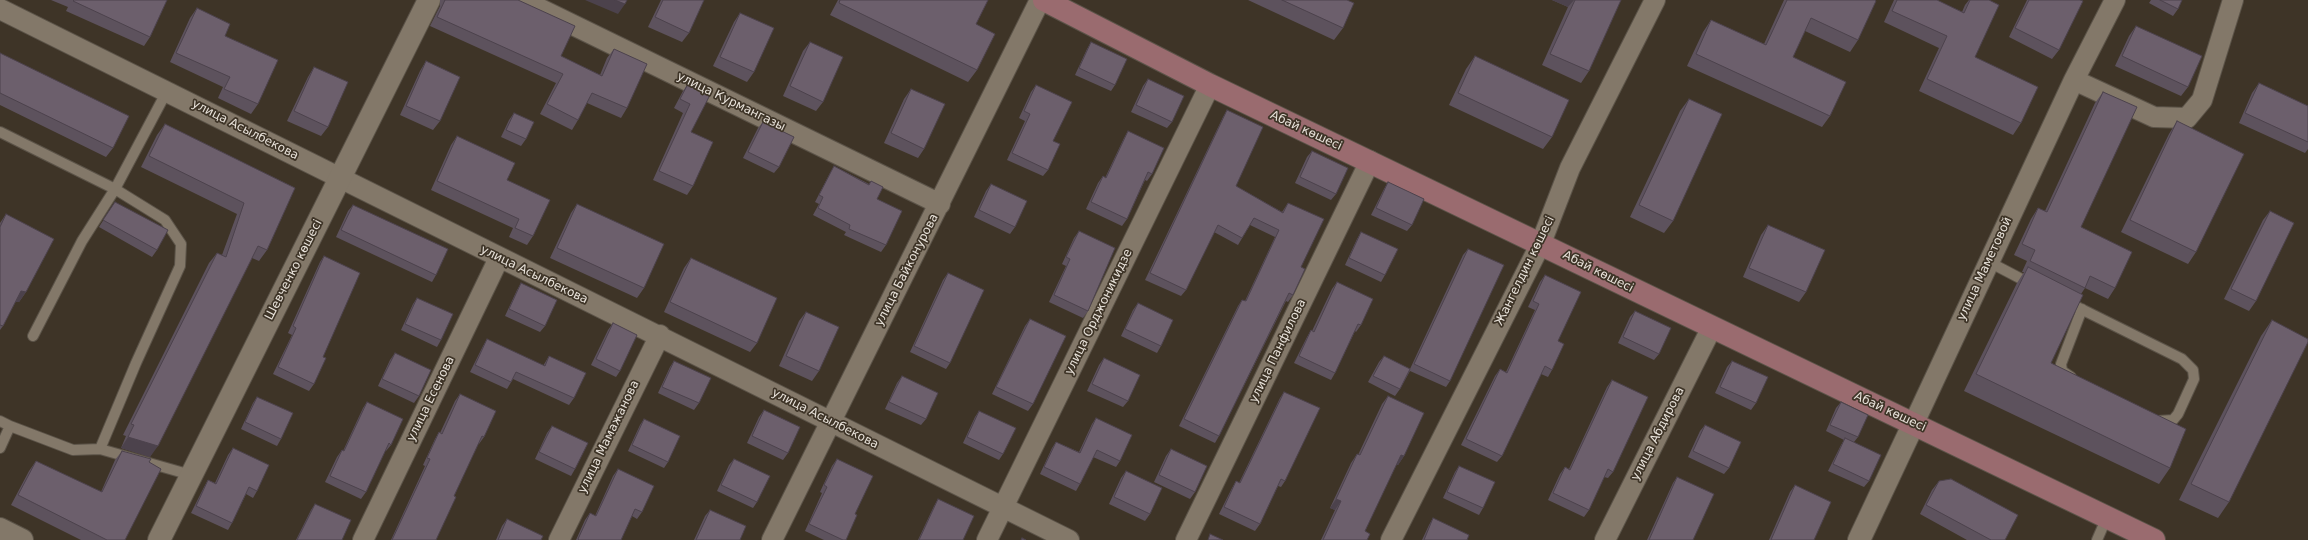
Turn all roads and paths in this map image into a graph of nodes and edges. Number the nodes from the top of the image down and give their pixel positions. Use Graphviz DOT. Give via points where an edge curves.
graph roads {
  1 [pos="429,0"];
  2 [pos="522,0"];
  3 [pos="1040,0"];
  4 [pos="1044,0"];
  5 [pos="1655,0"];
  6 [pos="2115,0"];
  7 [pos="2233,0"];
  8 [pos="0,9"];
  9 [pos="2074,80"];
  10 [pos="1210,85"];
  11 [pos="167,91"];
  12 [pos="0,132"];
  13 [pos="1370,161"];
  14 [pos="340,178"];
  15 [pos="115,189"];
  16 [pos="940,204"];
  17 [pos="1541,243"];
  18 [pos="499,258"];
  19 [pos="1988,262"];
  20 [pos="2042,289"];
  21 [pos="2056,296"];
  22 [pos="2082,309"];
  23 [pos="1712,329"];
  24 [pos="660,335"];
  25 [pos="33,336"];
  26 [pos="2080,382"];
  27 [pos="2147,418"];
  28 [pos="0,421"];
  29 [pos="830,422"];
  30 [pos="1914,423"];
  31 [pos="10,426"];
  32 [pos="0,448"];
  33 [pos="100,449"];
  34 [pos="191,475"];
  35 [pos="1004,507"];
  36 [pos="2107,517"];
  37 [pos="0,529"];
  38 [pos="22,540"];
  39 [pos="159,540"];
  40 [pos="363,540"];
  41 [pos="559,540"];
  42 [pos="772,540"];
  43 [pos="988,540"];
  44 [pos="1069,540"];
  45 [pos="1186,540"];
  46 [pos="1391,540"];
  47 [pos="1605,540"];
  48 [pos="1859,540"];
  49 [pos="2097,540"];
  50 [pos="2154,540"];
  1 -- 14 [label="street, Шевченко көшесі"];
  2 -- 16 [label="street, улица Курмангазы"];
  3 -- 16 [label="street, улица Байконурова"];
  4 -- 10 [label="main road, Абай көшесі"];
  5 -- 17 [label="street, Жангелдин көшесі" via="1570,168"];
  6 -- 9 [label="street, улица Маметовой"];
  7 -- 9 [label="street" via="2202,100 2187,118 2154,117"];
  8 -- 11 [label="street, улица Асылбекова"];
  9 -- 19 [label="street, улица Маметовой"];
  10 -- 13 [label="main road, Абай көшесі"];
  10 -- 35 [label="street, улица Орджоникидзе"];
  11 -- 14 [label="street, улица Асылбекова"];
  11 -- 15 [label="lane"];
  12 -- 15 [label="lane"];
  13 -- 17 [label="main road, Абай көшесі"];
  13 -- 45 [label="street, улица Панфилова"];
  14 -- 18 [label="street, улица Асылбекова"];
  14 -- 34 [label="street, Шевченко көшесі"];
  15 -- 25 [label="lane" via="82,241"];
  15 -- 33 [label="lane" via="165,220 181,244 180,266"];
  16 -- 29 [label="street, улица Байконурова"];
  17 -- 23 [label="main road, Абай көшесі"];
  17 -- 46 [label="street, Жангелдин көшесі"];
  18 -- 24 [label="street, улица Асылбекова"];
  18 -- 40 [label="street, улица Есенова"];
  19 -- 20 [label="lane"];
  19 -- 30 [label="street, улица Маметовой"];
  21 -- 22 [label="lane"];
  22 -- 26 [label="lane" via="2061,364 2062,371"];
  22 -- 27 [label="lane" via="2182,359 2193,370 2194,379 2173,420 2165,422"];
  23 -- 30 [label="main road, Абай көшесі"];
  23 -- 47 [label="street, улица Абдирова"];
  24 -- 29 [label="street, улица Асылбекова"];
  24 -- 41 [label="street, улица Мамажанова"];
  28 -- 31 [label="lane"];
  29 -- 35 [label="street, улица Асылбекова"];
  29 -- 42 [label="street, улица Байконурова"];
  30 -- 36 [label="main road, Абай көшесі"];
  30 -- 48 [label="street, улица Маметовой"];
  31 -- 32 [label="lane"];
  31 -- 33 [label="lane" via="73,450"];
  33 -- 34 [label="lane"];
  34 -- 39 [label="street, Шевченко көшесі"];
  35 -- 43 [label="street, улица Орджоникидзе"];
  35 -- 44 [label="street, улица Асылбекова"];
  36 -- 49 [label="lane"];
  36 -- 50 [label="main road, Абай көшесі"];
  37 -- 38 [label="street"];
}
